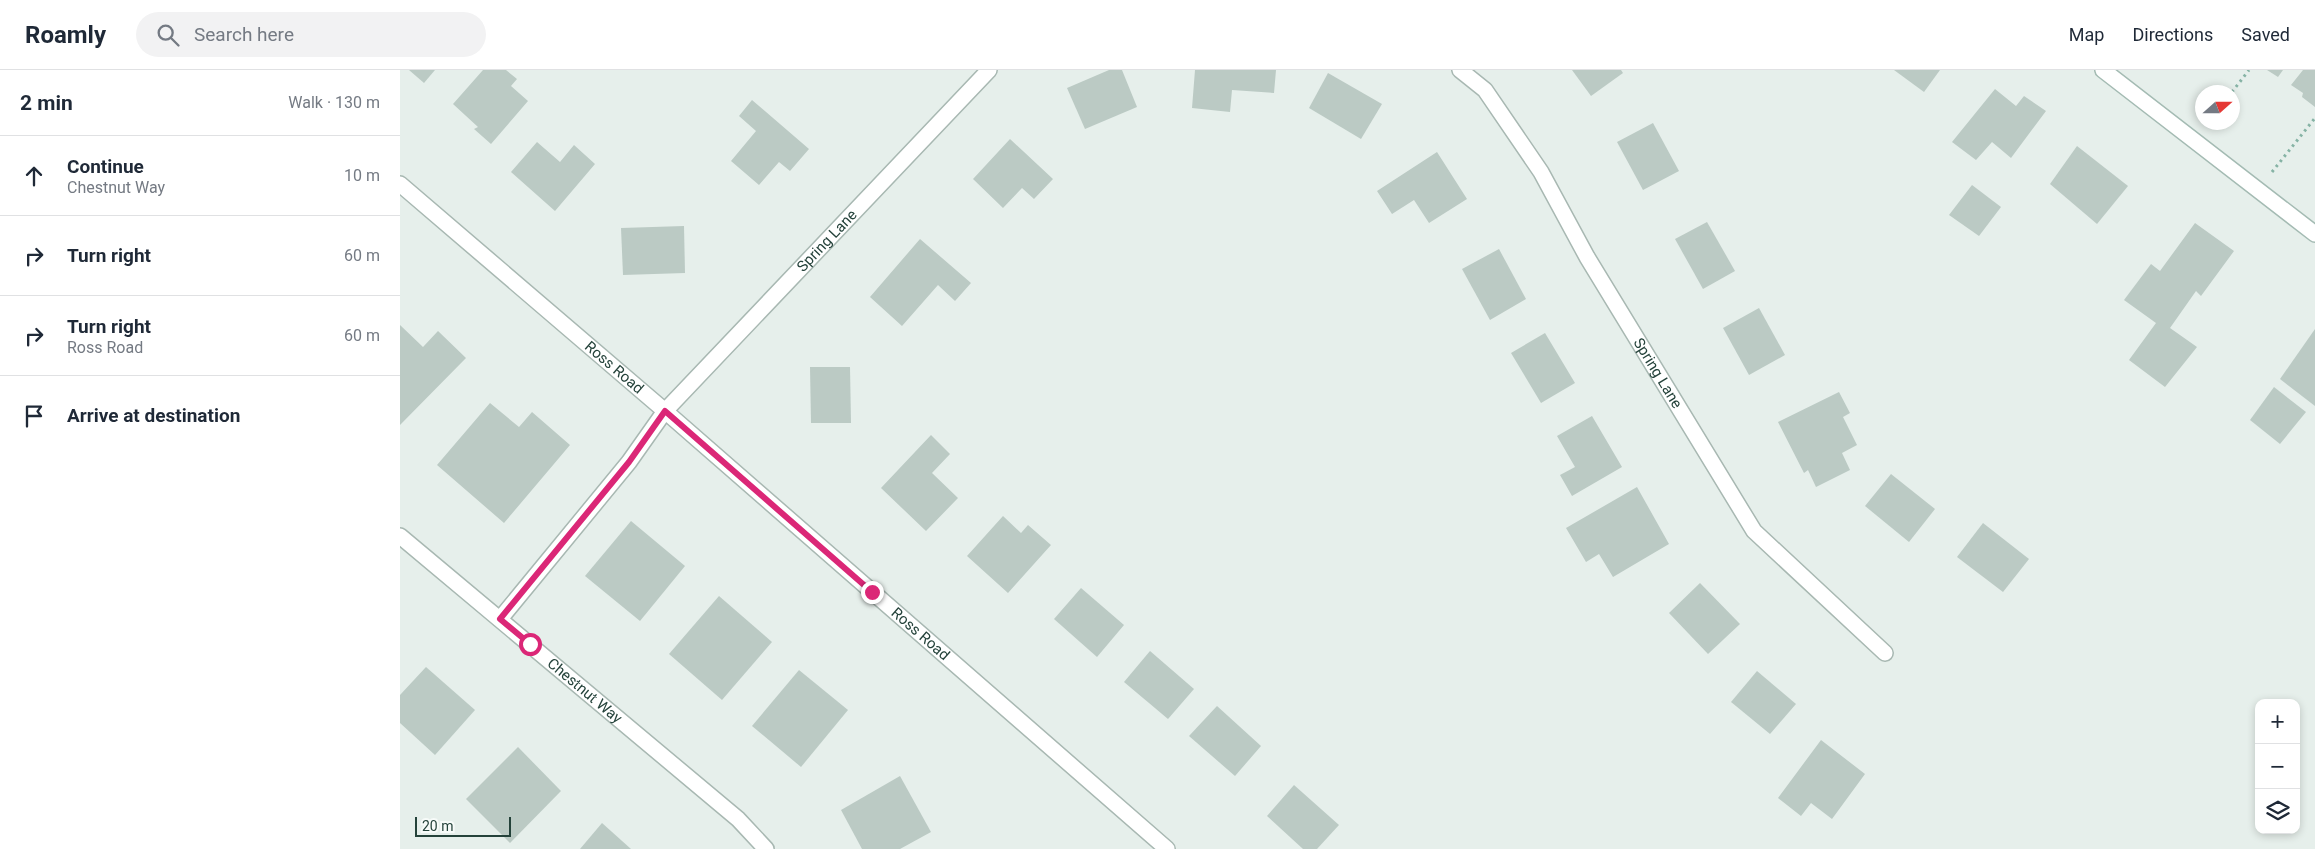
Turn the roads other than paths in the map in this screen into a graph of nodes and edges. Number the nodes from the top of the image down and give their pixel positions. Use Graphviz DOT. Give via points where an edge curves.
graph roads {
  1 [pos="989,70"];
  2 [pos="1460,70"];
  3 [pos="2102,70"];
  4 [pos="400,184"];
  5 [pos="2315,234"];
  6 [pos="665,411"];
  7 [pos="400,536"];
  8 [pos="500,619"];
  9 [pos="1885,654"];
  10 [pos="766,849"];
  11 [pos="1167,849"];
  1 -- 6 [label="street, Spring Lane"];
  2 -- 9 [label="street, Spring Lane" via="1485,90 1541,172 1588,258 1754,531"];
  3 -- 5 [label="street"];
  4 -- 6 [label="street, Ross Road"];
  6 -- 8 [label="street, Spring Lane" via="629,462"];
  6 -- 11 [label="street, Ross Road"];
  7 -- 8 [label="street, Chestnut Way"];
  8 -- 10 [label="street, Chestnut Way" via="738,819"];
}
